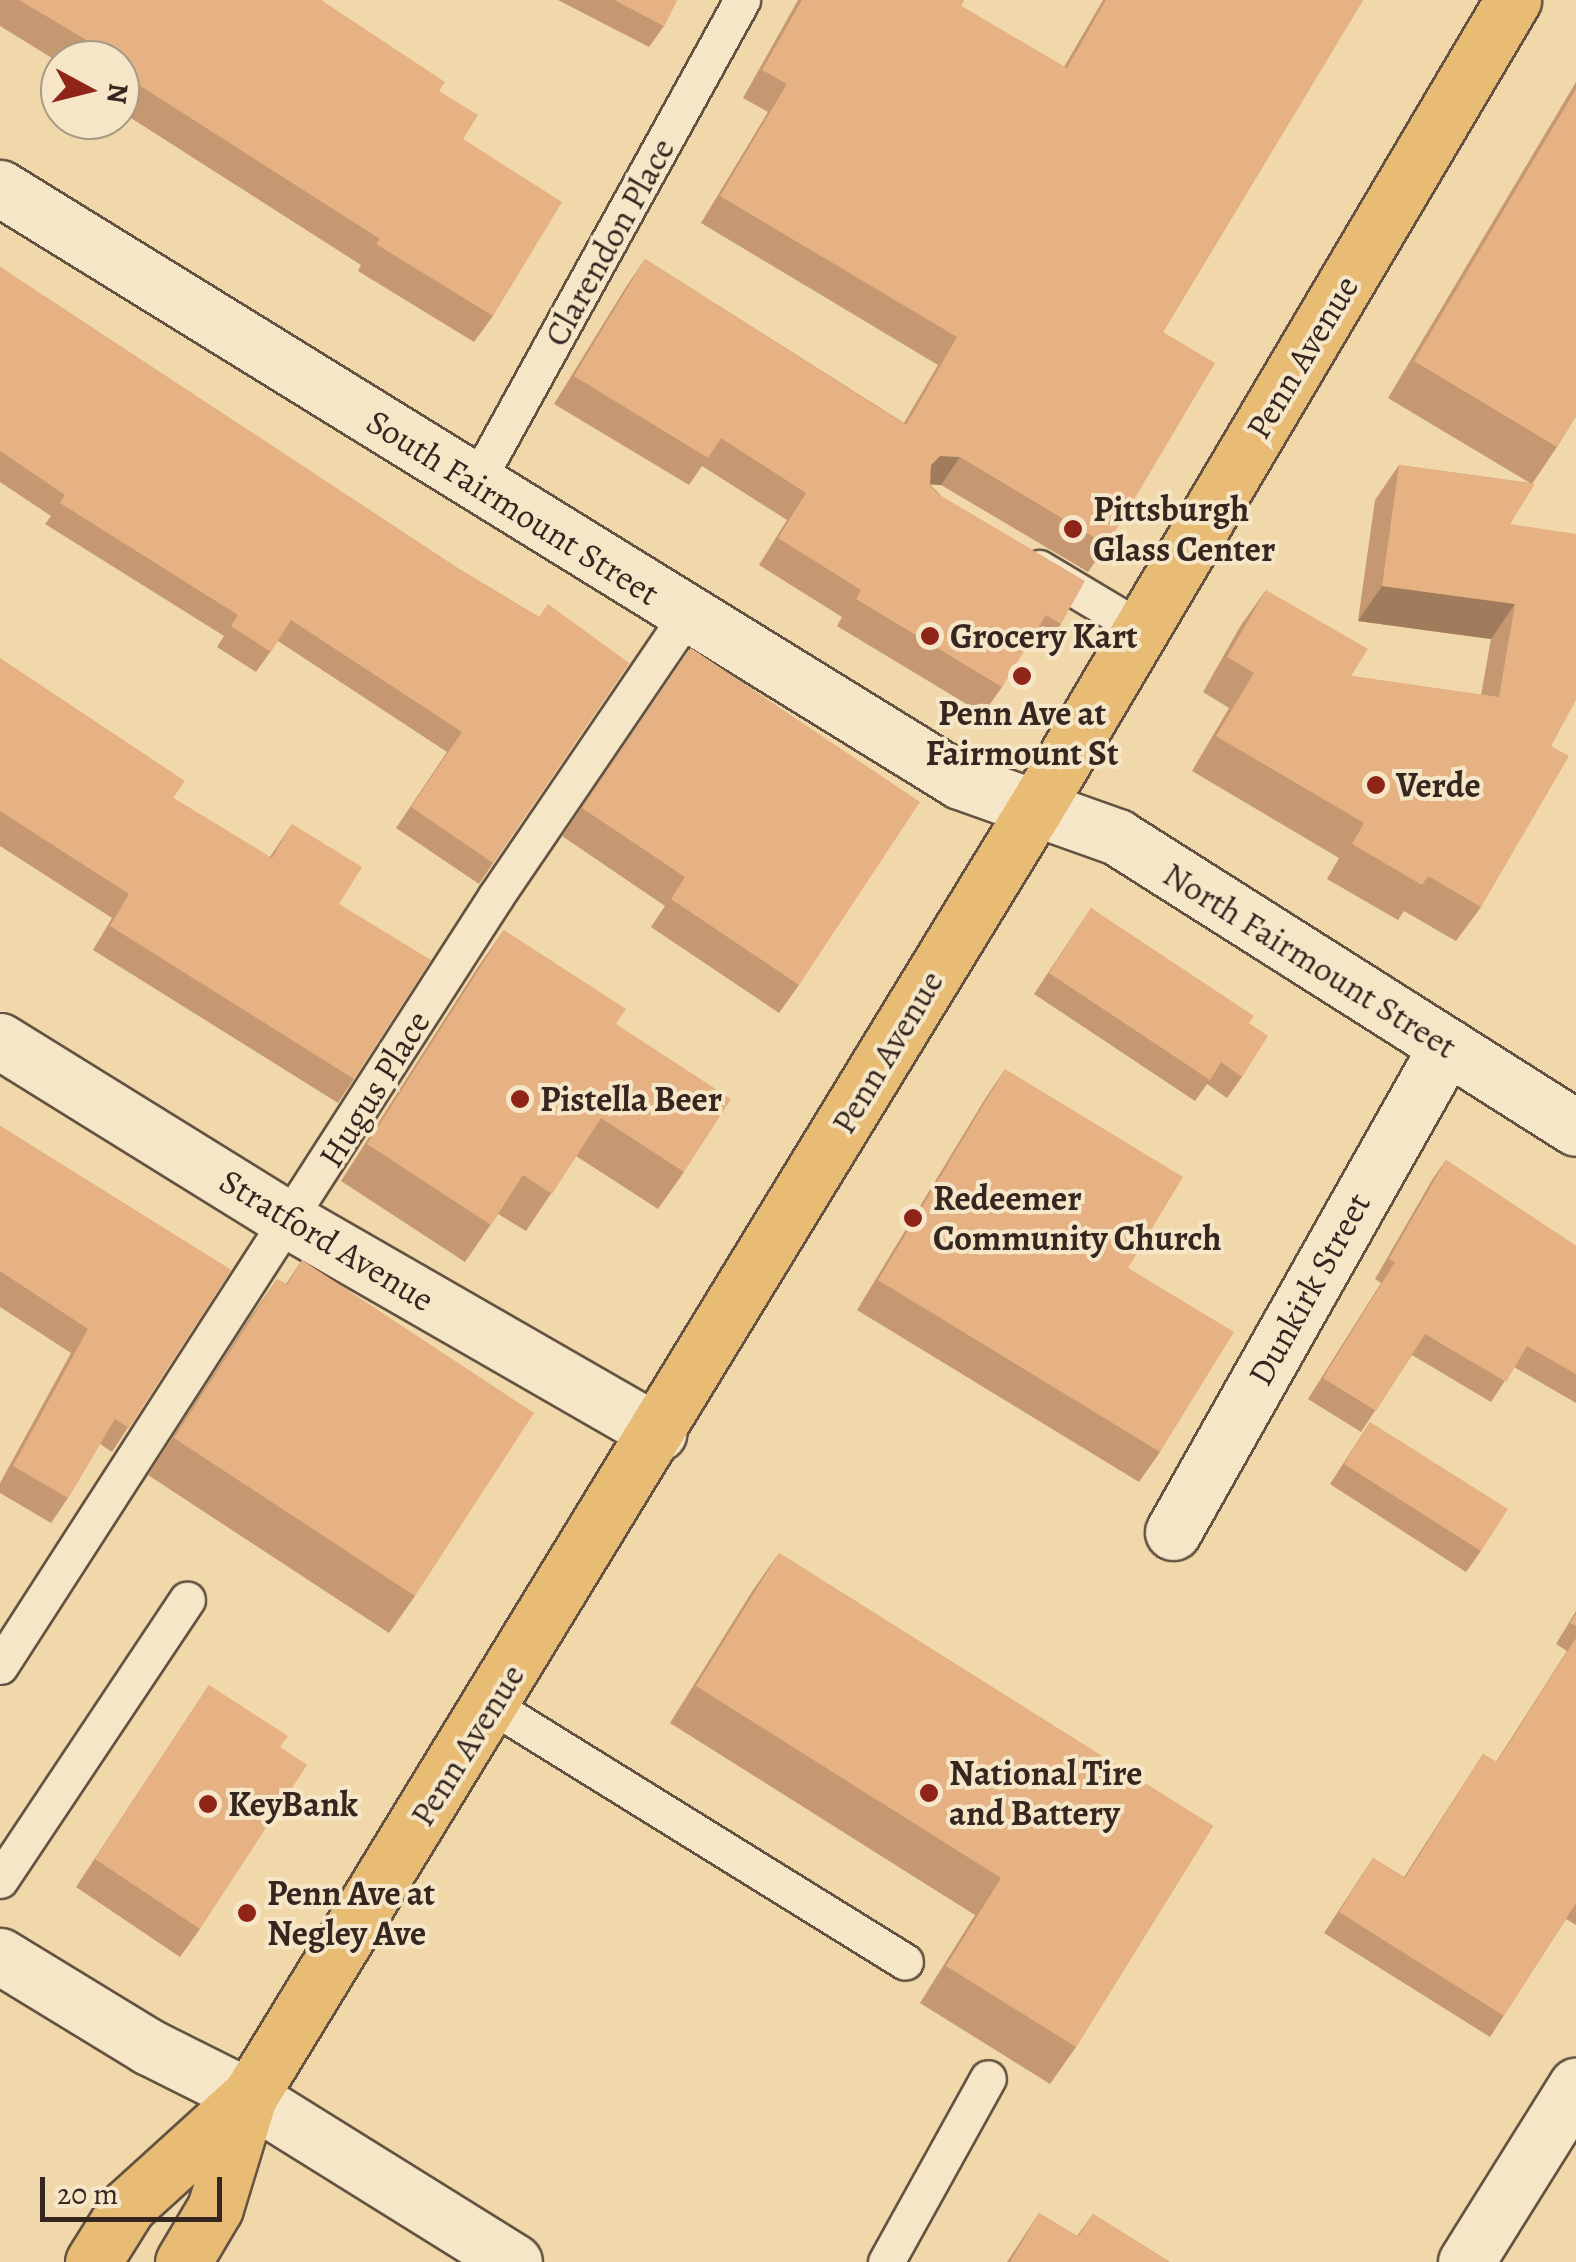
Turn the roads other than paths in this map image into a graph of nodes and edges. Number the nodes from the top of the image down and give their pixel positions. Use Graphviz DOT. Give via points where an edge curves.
graph roads {
  1 [pos="742,0"];
  2 [pos="1512,0"];
  3 [pos="0,188"];
  4 [pos="475,484"];
  5 [pos="1009,550"];
  6 [pos="687,615"];
  7 [pos="1141,629"];
  8 [pos="1036,808"];
  9 [pos="0,1041"];
  10 [pos="1446,1046"];
  11 [pos="1576,1128"];
  12 [pos="290,1220"];
  13 [pos="658,1433"];
  14 [pos="1173,1532"];
  15 [pos="187,1600"];
  16 [pos="0,1666"];
  17 [pos="491,1705"];
  18 [pos="0,1880"];
  19 [pos="0,1956"];
  20 [pos="905,1962"];
  21 [pos="988,2078"];
  22 [pos="1576,2086"];
  23 [pos="248,2096"];
  24 [pos="93,2262"];
  25 [pos="183,2262"];
  26 [pos="514,2262"];
  27 [pos="886,2262"];
  28 [pos="1466,2262"];
  1 -- 4 [label="lane, Clarendon Place"];
  2 -- 7 [label="main road, Penn Avenue"];
  3 -- 4 [label="street, South Fairmount Street"];
  4 -- 6 [label="street, South Fairmount Street"];
  5 -- 7 [label="lane"];
  6 -- 8 [label="street, South Fairmount Street" via="960,782"];
  6 -- 12 [label="lane, Hugus Place" via="496,896"];
  7 -- 8 [label="main road, Penn Avenue"];
  8 -- 10 [label="street, North Fairmount Street" via="1116,837"];
  8 -- 13 [label="main road, Penn Avenue"];
  9 -- 12 [label="street, Stratford Avenue"];
  10 -- 11 [label="street, North Fairmount Street"];
  10 -- 14 [label="street, Dunkirk Street"];
  12 -- 13 [label="street, Stratford Avenue"];
  12 -- 16 [label="lane, Hugus Place"];
  13 -- 17 [label="main road, Penn Avenue"];
  15 -- 18 [label="lane"];
  17 -- 20 [label="lane"];
  17 -- 23 [label="main road, Penn Avenue"];
  19 -- 23 [label="street" via="149,2047"];
  21 -- 27 [label="lane"];
  22 -- 28 [label="street"];
  23 -- 24 [label="main road, Penn Avenue" via="128,2206"];
  23 -- 25 [label="main road, Penn Avenue" via="214,2208"];
  23 -- 26 [label="street"];
}
